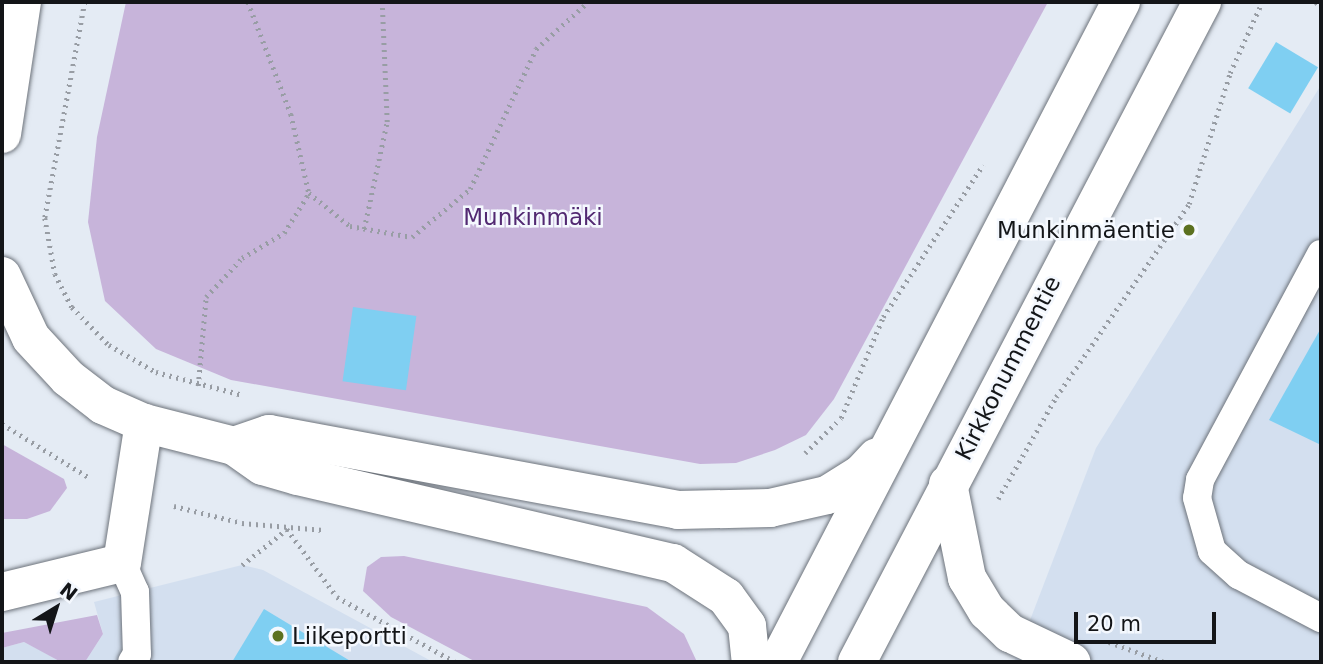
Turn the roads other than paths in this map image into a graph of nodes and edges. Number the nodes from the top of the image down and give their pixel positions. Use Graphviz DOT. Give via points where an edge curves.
graph roads {
  1 [pos="22,2"];
  2 [pos="1121,2"];
  3 [pos="1202,2"];
  4 [pos="2,134"];
  5 [pos="1321,254"];
  6 [pos="2,276"];
  7 [pos="144,422"];
  8 [pos="891,442"];
  9 [pos="234,446"];
  10 [pos="948,484"];
  11 [pos="122,563"];
  12 [pos="2,592"];
  13 [pos="1321,618"];
  14 [pos="132,662"];
  15 [pos="751,662"];
  16 [pos="778,662"];
  17 [pos="857,662"];
  18 [pos="1071,662"];
  1 -- 4 [label="main road"];
  2 -- 8 [label="main road"];
  3 -- 10 [label="main road, Kirkkonummentie"];
  5 -- 13 [label="lane" via="1200,480 1197,498 1212,551 1239,575"];
  6 -- 7 [label="main road" via="31,338 68,378 103,405"];
  7 -- 9 [label="main road"];
  7 -- 11 [label="main road"];
  8 -- 9 [label="main road" via="861,474 827,495 770,508 678,510 269,433"];
  8 -- 16 [label="main road"];
  9 -- 15 [label="main road" via="263,466 298,476 673,563 726,597 747,626"];
  10 -- 17 [label="main road, Kirkkonummentie"];
  10 -- 18 [label="main road" via="967,578 987,611 1010,632"];
  11 -- 12 [label="main road"];
  11 -- 14 [label="lane" via="135,592 137,654"];
}
